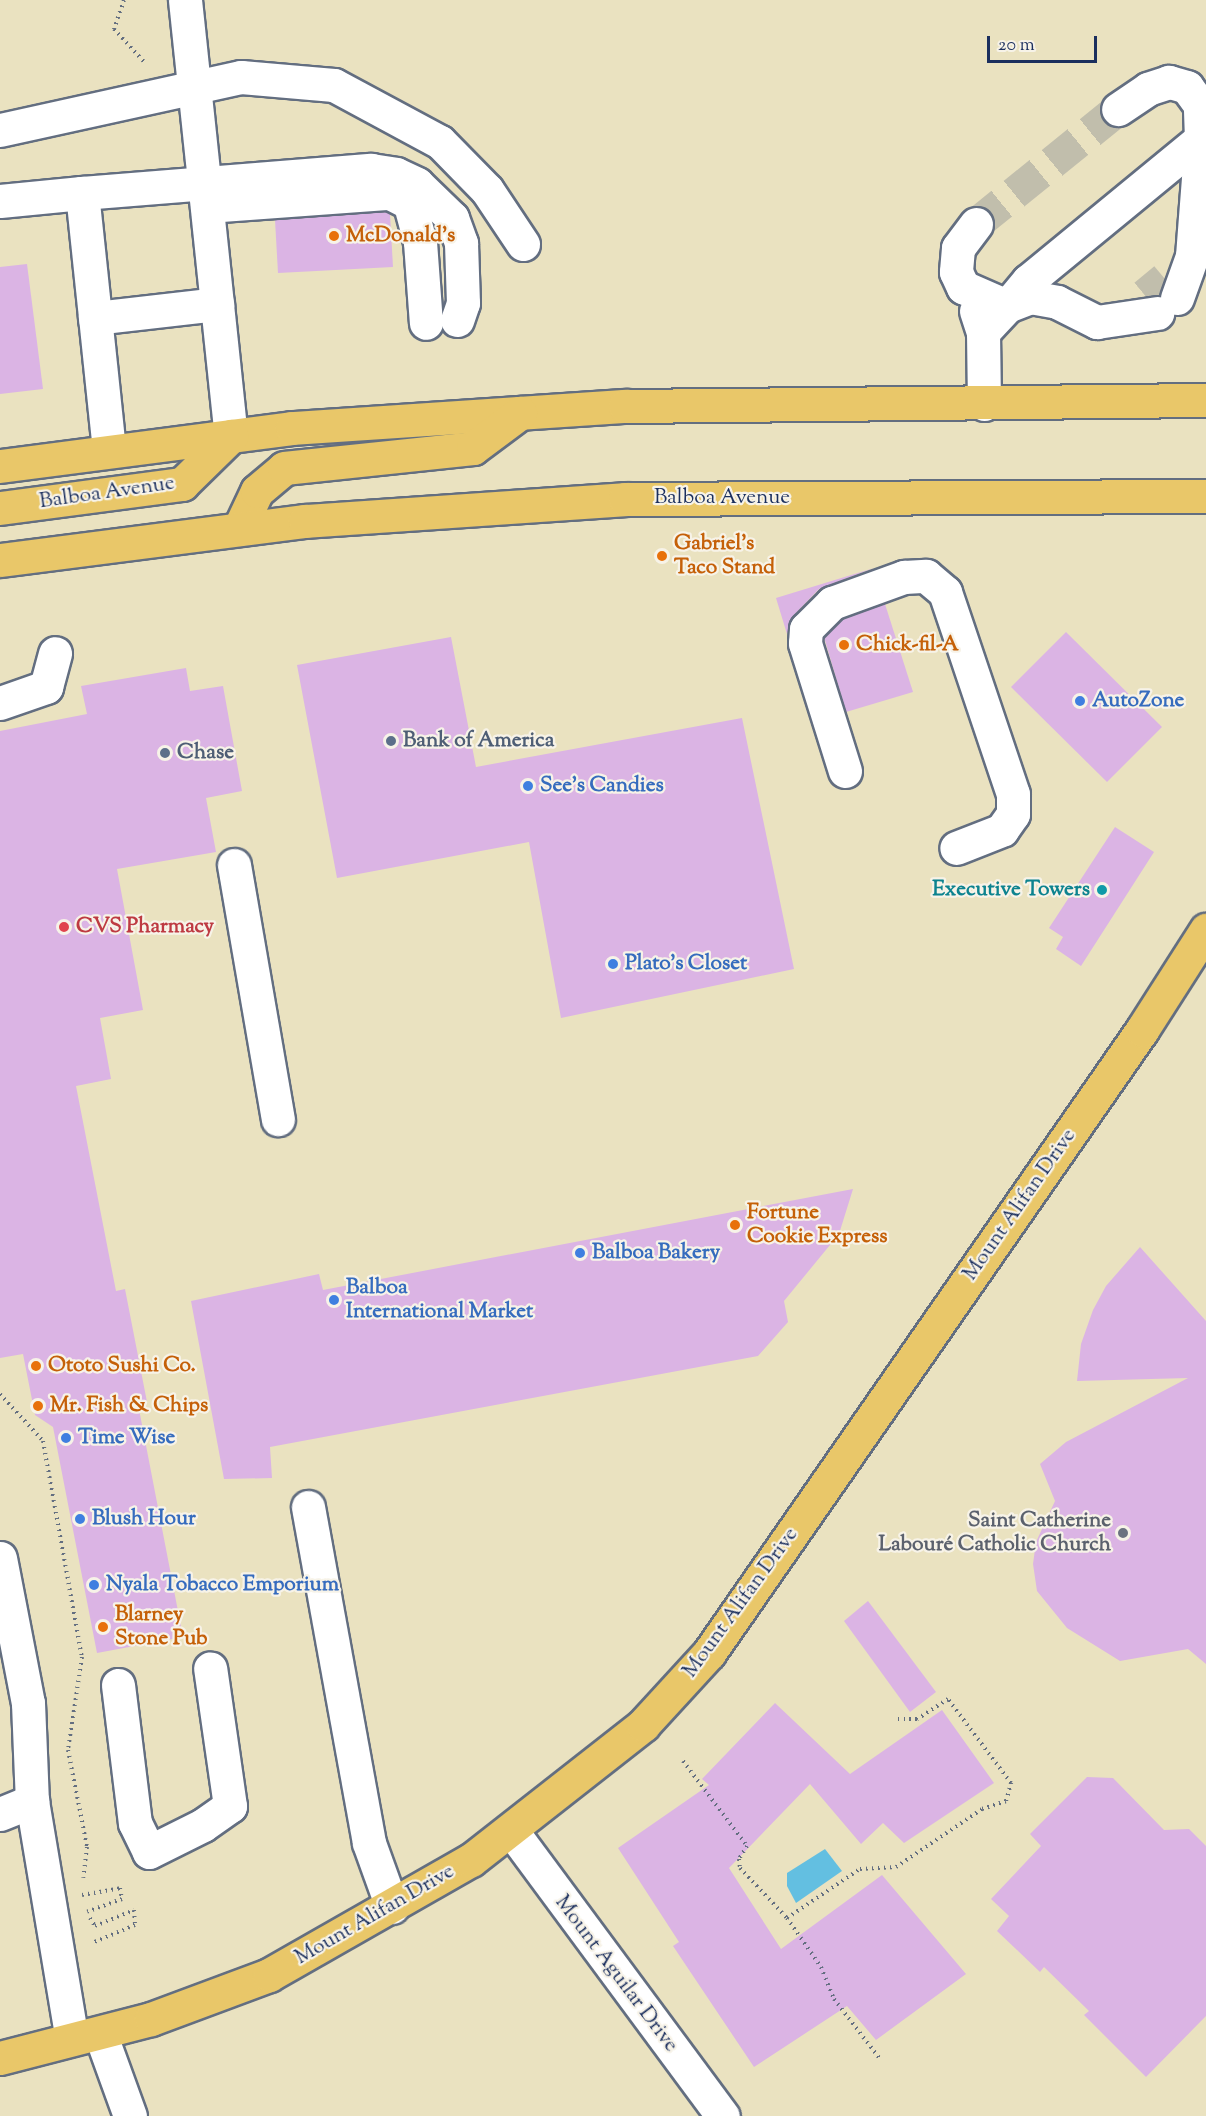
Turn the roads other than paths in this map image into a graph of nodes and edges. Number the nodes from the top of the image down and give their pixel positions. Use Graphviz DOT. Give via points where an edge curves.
graph roads {
  1 [pos="185,0"];
  2 [pos="194,87"];
  3 [pos="1118,109"];
  4 [pos="0,130"];
  5 [pos="1204,139"];
  6 [pos="82,193"];
  7 [pos="206,195"];
  8 [pos="0,201"];
  9 [pos="976,224"];
  10 [pos="523,244"];
  11 [pos="963,287"];
  12 [pos="217,304"];
  13 [pos="1006,306"];
  14 [pos="95,318"];
  15 [pos="983,332"];
  16 [pos="1206,400"];
  17 [pos="984,404"];
  18 [pos="520,413"];
  19 [pos="231,436"];
  20 [pos="109,451"];
  21 [pos="0,466"];
  22 [pos="1206,496"];
  23 [pos="0,508"];
  24 [pos="239,529"];
  25 [pos="0,560"];
  26 [pos="55,653"];
  27 [pos="0,704"];
  28 [pos="845,771"];
  29 [pos="956,848"];
  30 [pos="234,865"];
  31 [pos="1206,930"];
  32 [pos="278,1119"];
  33 [pos="308,1507"];
  34 [pos="0,1558"];
  35 [pos="210,1668"];
  36 [pos="118,1685"];
  37 [pos="32,1801"];
  38 [pos="0,1814"];
  39 [pos="511,1830"];
  40 [pos="392,1907"];
  41 [pos="86,2036"];
  42 [pos="0,2058"];
  43 [pos="130,2116"];
  44 [pos="723,2116"];
  1 -- 2 [label="street"];
  2 -- 4 [label="street"];
  2 -- 7 [label="street"];
  2 -- 10 [label="street" via="241,77 334,85 440,141 487,190"];
  3 -- 5 [label="street" via="1148,89 1169,82 1187,87 1200,105"];
  5 -- 13 [label="street" via="1028,281"];
  5 -- 13 [label="street" via="1186,279 1161,296 1097,322 1057,302 1030,297"];
  6 -- 7 [label="street"];
  6 -- 8 [label="street"];
  6 -- 14 [label="street"];
  7 -- 7 [label="street" via="371,170 417,184 452,218 460,243 463,303 441,322 448,291 438,225 409,201 390,193"];
  7 -- 12 [label="street"];
  9 -- 11 [label="street" via="958,248 956,272"];
  11 -- 13 [label="street"];
  11 -- 15 [label="street"];
  12 -- 14 [label="street"];
  12 -- 19 [label="street"];
  13 -- 15 [label="street"];
  14 -- 20 [label="street"];
  15 -- 17 [label="street"];
  16 -- 17 [label="main road, Balboa Avenue"];
  17 -- 18 [label="main road, Balboa Avenue" via="625,406"];
  18 -- 19 [label="main road, Balboa Avenue" via="292,428"];
  18 -- 24 [label="main road" via="473,448 284,468 257,491"];
  19 -- 20 [label="main road, Balboa Avenue"];
  19 -- 23 [label="main road, Balboa Avenue" via="182,484"];
  20 -- 21 [label="main road, Balboa Avenue"];
  22 -- 24 [label="main road, Balboa Avenue" via="625,499"];
  24 -- 25 [label="main road, Balboa Avenue"];
  26 -- 27 [label="street" via="46,687"];
  28 -- 29 [label="street" via="806,644 807,629 832,603 904,577 926,576 945,592 1013,794 1013,814 990,838"];
  30 -- 32 [label="street"];
  31 -- 39 [label="main road, Mount Alifan Drive" via="1142,1030 709,1653 643,1725"];
  33 -- 40 [label="street" via="369,1843"];
  34 -- 37 [label="street" via="28,1704"];
  35 -- 36 [label="street" via="230,1806 203,1825 149,1852 135,1822"];
  37 -- 38 [label="street"];
  37 -- 41 [label="street"];
  39 -- 40 [label="main road, Mount Alifan Drive" via="471,1860"];
  39 -- 44 [label="street, Mount Aguilar Drive"];
  40 -- 41 [label="main road, Mount Alifan Drive" via="269,1975 151,2019"];
  41 -- 42 [label="main road, Mount Alifan Drive"];
  41 -- 43 [label="street"];
}
